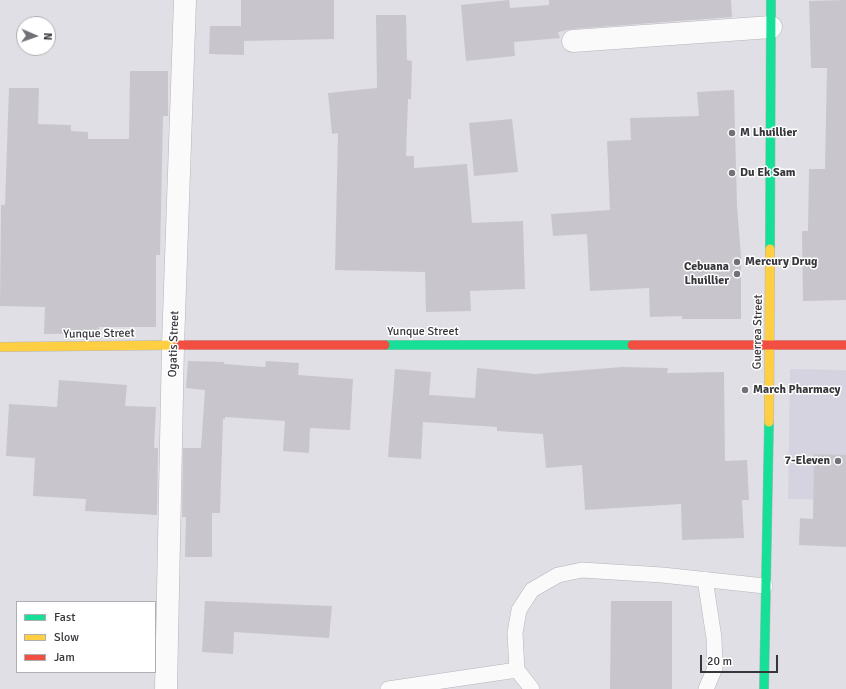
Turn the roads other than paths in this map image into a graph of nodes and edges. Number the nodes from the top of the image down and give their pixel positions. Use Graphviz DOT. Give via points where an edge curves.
graph roads {
  1 [pos="185,0"];
  2 [pos="771,0"];
  3 [pos="771,27"];
  4 [pos="573,41"];
  5 [pos="770,344"];
  6 [pos="846,344"];
  7 [pos="173,345"];
  8 [pos="0,347"];
  9 [pos="705,579"];
  10 [pos="765,586"];
  11 [pos="517,670"];
  12 [pos="166,689"];
  13 [pos="388,689"];
  14 [pos="532,689"];
  15 [pos="706,689"];
  16 [pos="764,689"];
  1 -- 7 [label="street, Ogatis Street"];
  2 -- 3 [label="main road, Guerrea Street"];
  3 -- 4 [label="street"];
  3 -- 5 [label="main road, Guerrea Street"];
  5 -- 6 [label="main road, Yunque Street"];
  5 -- 7 [label="main road, Yunque Street"];
  5 -- 10 [label="main road, Guerrea Street"];
  7 -- 8 [label="main road, Yunque Street"];
  7 -- 12 [label="street, Ogatis Street"];
  9 -- 10 [label="lane"];
  9 -- 11 [label="lane" via="582,570 558,575 532,590 519,610 515,634"];
  9 -- 15 [label="lane" via="714,638 715,668"];
  10 -- 16 [label="main road, Guerrea Street"];
  11 -- 13 [label="lane"];
  11 -- 14 [label="lane"];
}
